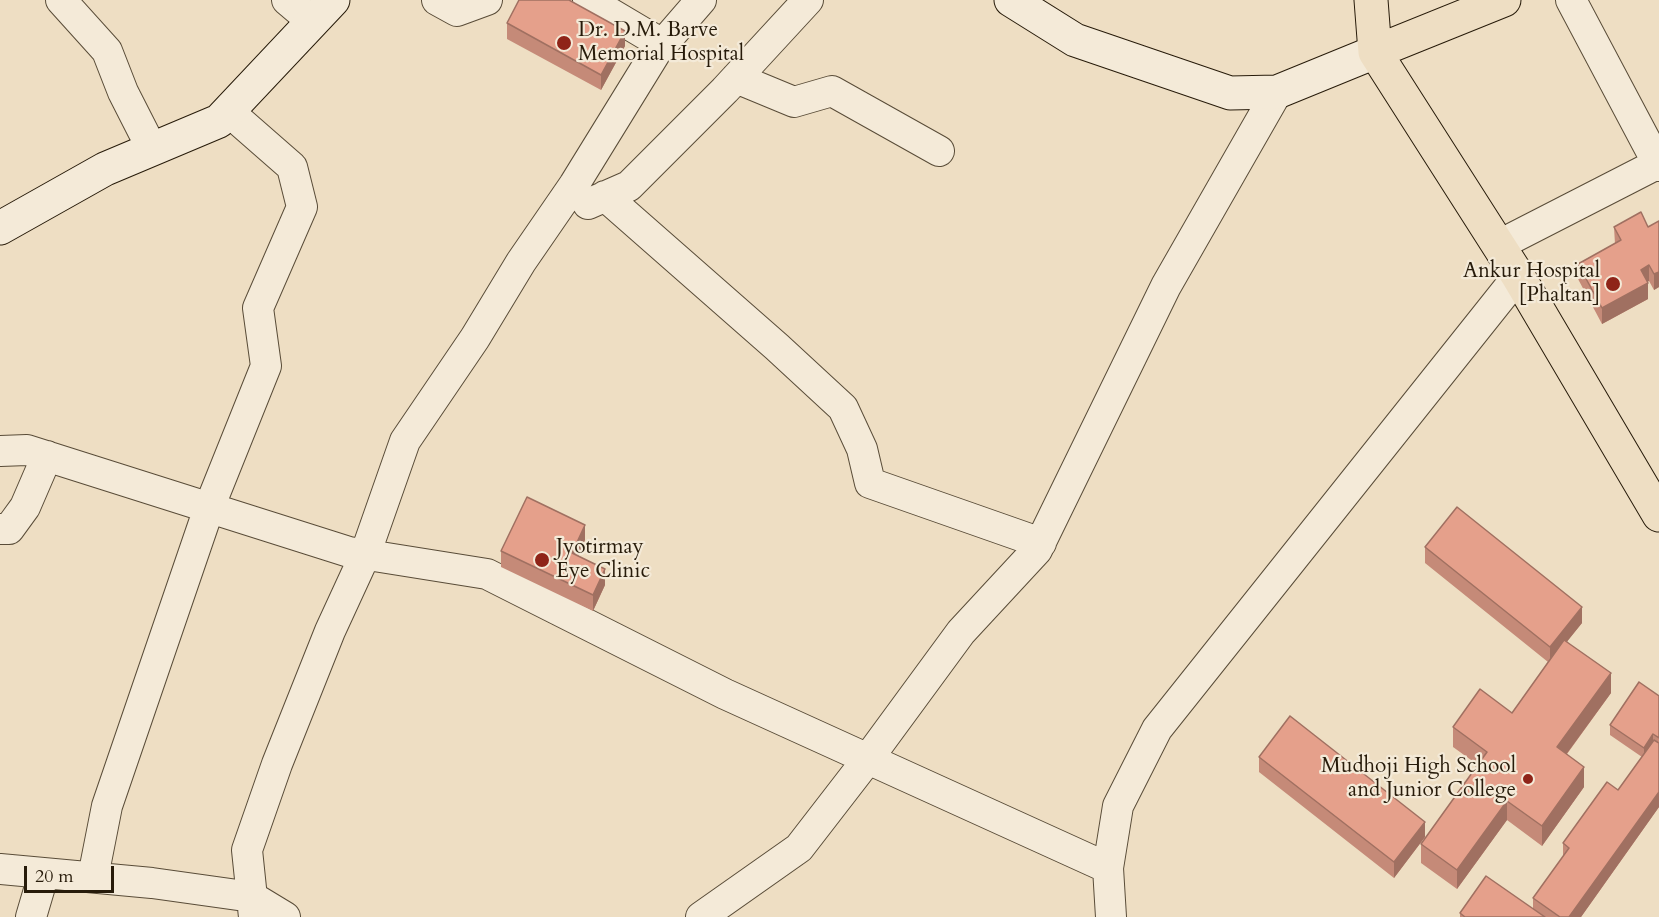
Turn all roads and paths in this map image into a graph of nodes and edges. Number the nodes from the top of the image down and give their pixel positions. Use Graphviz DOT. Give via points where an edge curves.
graph roads {
  1 [pos="61,0"];
  2 [pos="287,0"];
  3 [pos="437,0"];
  4 [pos="487,0"];
  5 [pos="588,0"];
  6 [pos="701,0"];
  7 [pos="808,0"];
  8 [pos="1011,0"];
  9 [pos="1371,0"];
  10 [pos="1504,0"];
  11 [pos="1571,0"];
  12 [pos="323,11"];
  13 [pos="662,44"];
  14 [pos="1375,52"];
  15 [pos="736,78"];
  16 [pos="1278,92"];
  17 [pos="228,111"];
  18 [pos="152,149"];
  19 [pos="939,151"];
  20 [pos="1659,165"];
  21 [pos="605,196"];
  22 [pos="551,219"];
  23 [pos="0,228"];
  24 [pos="1499,245"];
  25 [pos="1518,276"];
  26 [pos="1,448"];
  27 [pos="47,456"];
  28 [pos="209,508"];
  29 [pos="1659,515"];
  30 [pos="0,529"];
  31 [pos="1041,543"];
  32 [pos="365,555"];
  33 [pos="867,760"];
  34 [pos="0,868"];
  35 [pos="1108,868"];
  36 [pos="44,873"];
  37 [pos="93,877"];
  38 [pos="253,907"];
  39 [pos="31,917"];
  40 [pos="285,917"];
  41 [pos="701,917"];
  42 [pos="1111,917"];
  1 -- 18 [label="street" via="107,51"];
  2 -- 12 [label="street"];
  3 -- 4 [label="street" via="457,11"];
  5 -- 13 [label="street"];
  6 -- 13 [label="street"];
  7 -- 15 [label="street"];
  8 -- 16 [label="street" via="1075,40 1230,93"];
  9 -- 14 [label="main road"];
  10 -- 14 [label="main road"];
  11 -- 20 [label="street"];
  12 -- 17 [label="street"];
  13 -- 22 [label="street"];
  14 -- 16 [label="street"];
  14 -- 24 [label="main road"];
  15 -- 19 [label="street" via="794,102 832,91"];
  15 -- 21 [label="street" via="629,186"];
  16 -- 31 [label="street" via="1166,286"];
  17 -- 18 [label="street" via="219,121"];
  17 -- 28 [label="street" via="292,167 302,207 258,308 266,366"];
  18 -- 23 [label="street" via="105,169"];
  20 -- 24 [label="street"];
  21 -- 22 [label="street"];
  21 -- 31 [label="street" via="843,408 862,449 870,483"];
  22 -- 32 [label="street" via="405,441"];
  24 -- 25 [label="main road"];
  25 -- 29 [label="main road"];
  25 -- 35 [label="street" via="1157,729 1118,806"];
  26 -- 27 [label="street"];
  27 -- 28 [label="street"];
  27 -- 30 [label="street" via="25,507 9,529"];
  28 -- 32 [label="street"];
  28 -- 37 [label="street" via="107,806"];
  31 -- 33 [label="street" via="961,632"];
  32 -- 33 [label="street" via="487,574 725,694"];
  32 -- 38 [label="street" via="312,675 247,850"];
  33 -- 35 [label="street"];
  33 -- 41 [label="street" via="799,848"];
  34 -- 36 [label="street"];
  35 -- 42 [label="street"];
  36 -- 37 [label="street"];
  36 -- 39 [label="street"];
  37 -- 38 [label="street" via="152,883"];
  38 -- 40 [label="street"];
}
